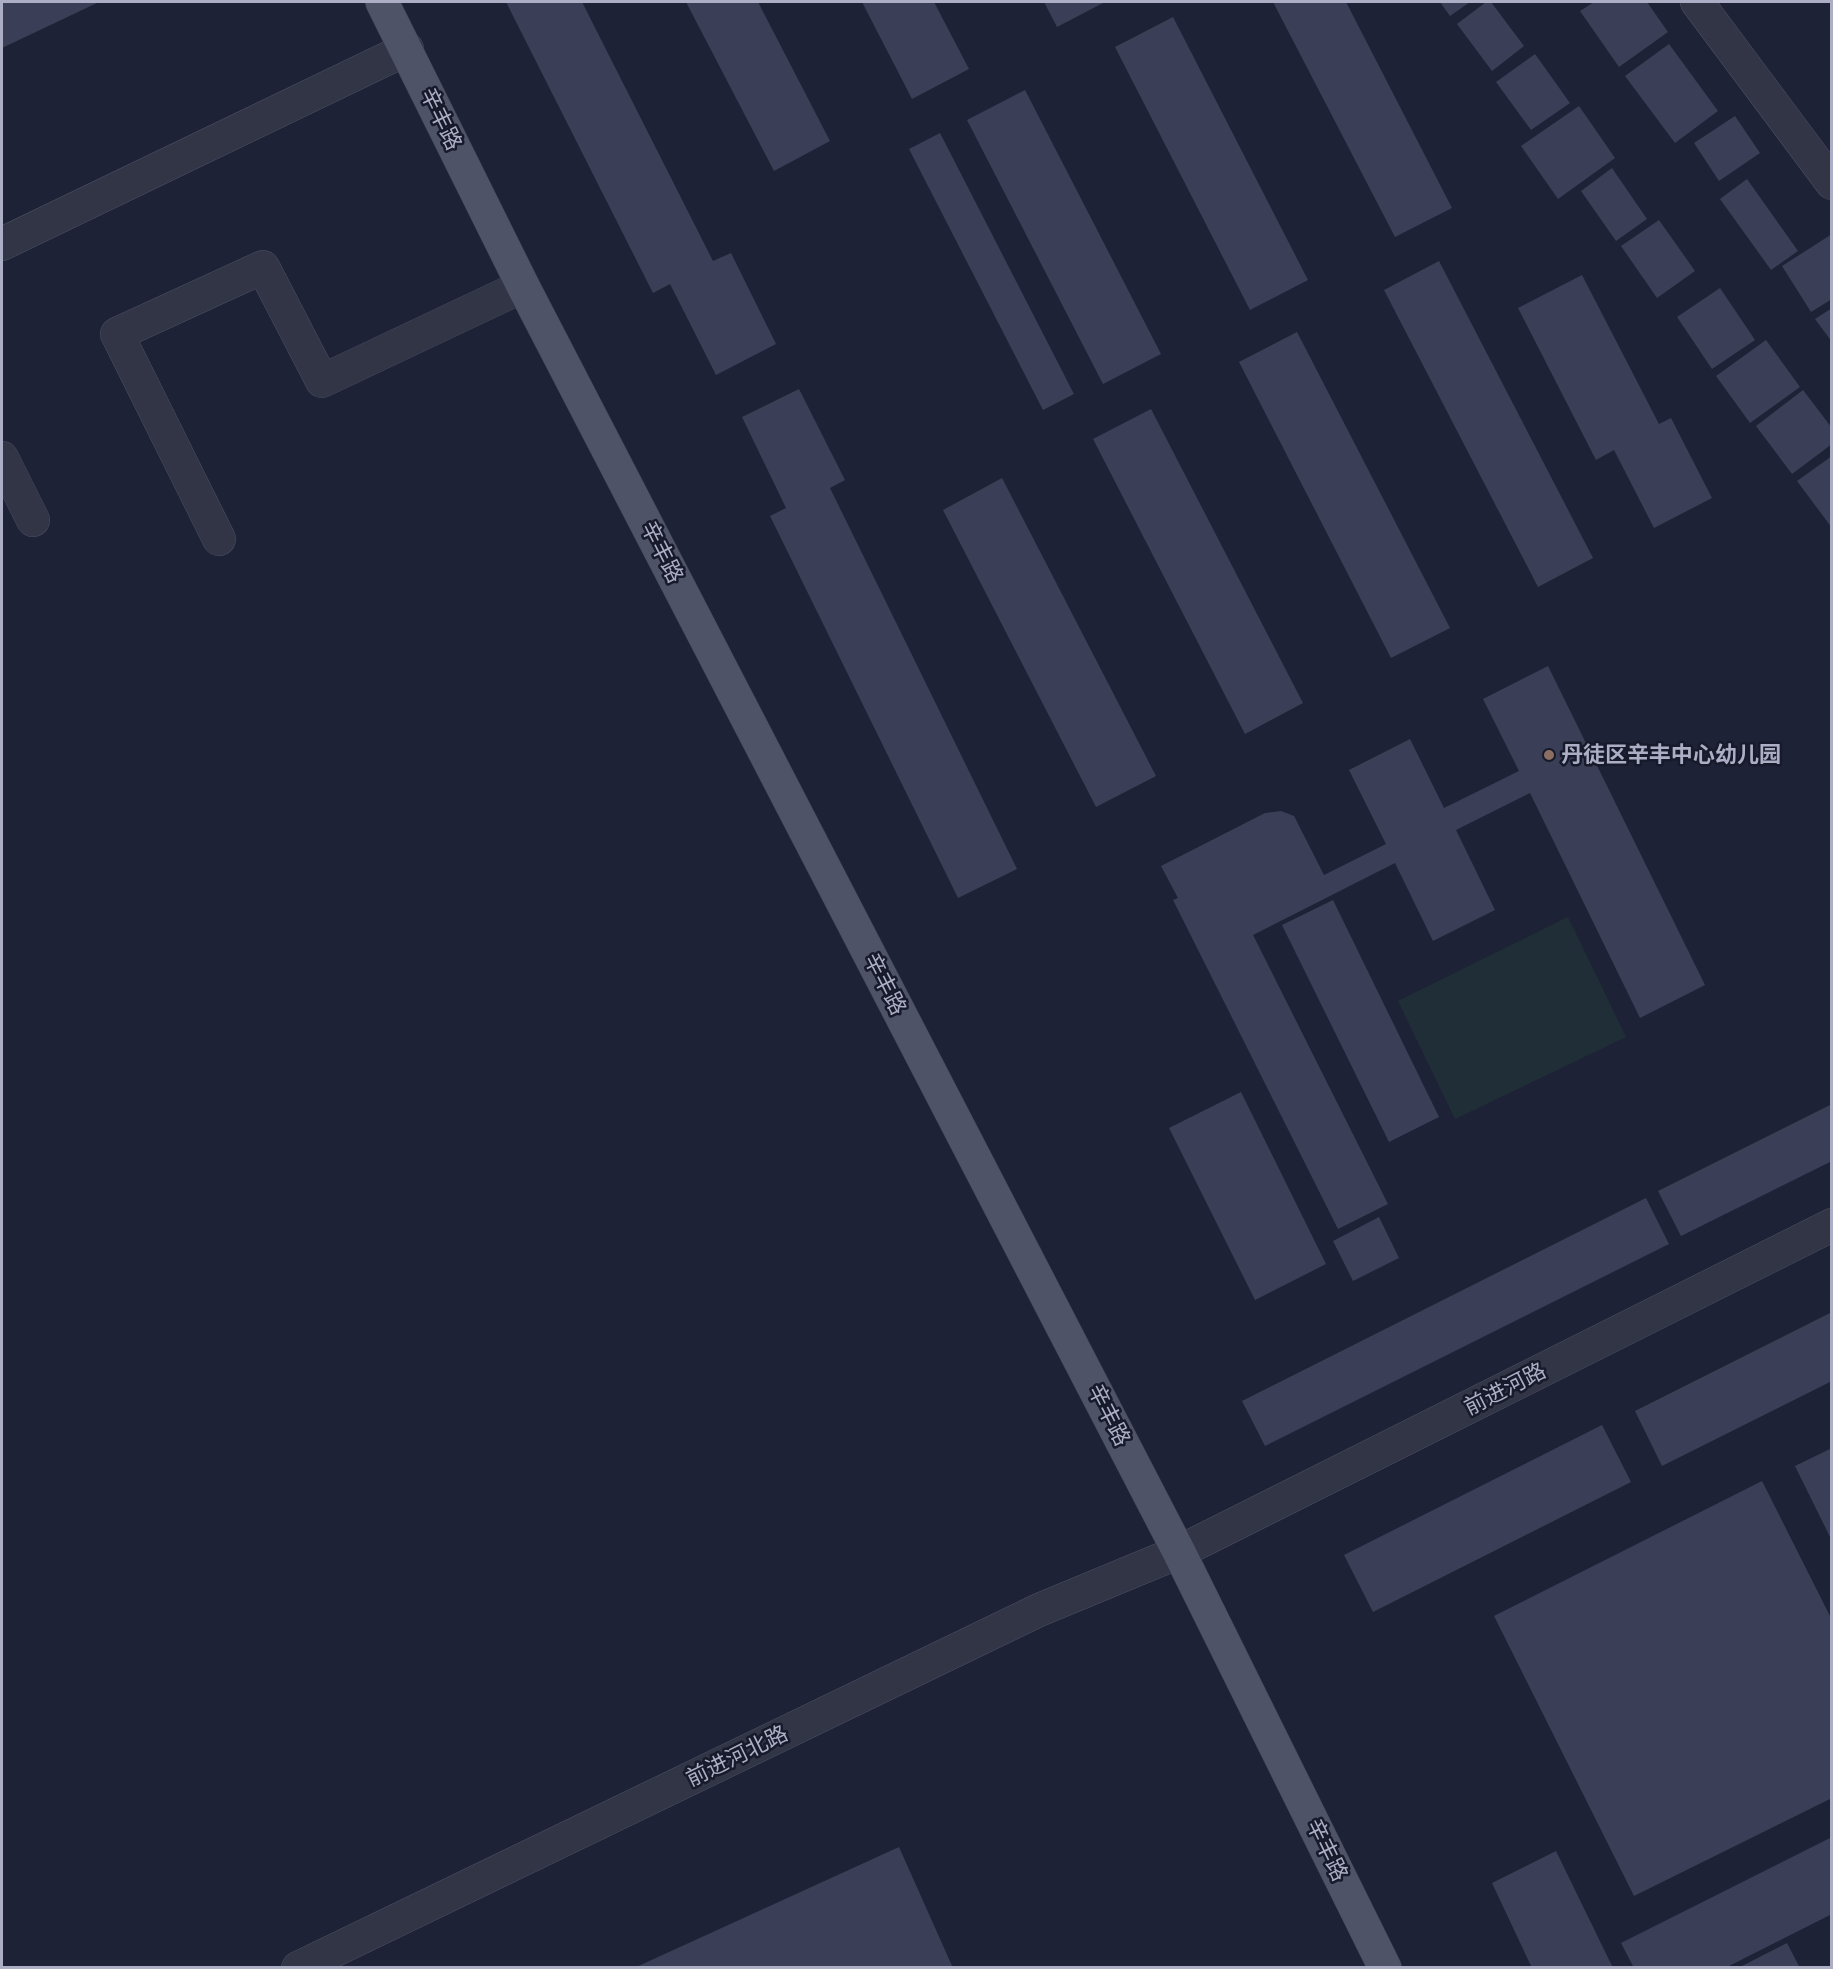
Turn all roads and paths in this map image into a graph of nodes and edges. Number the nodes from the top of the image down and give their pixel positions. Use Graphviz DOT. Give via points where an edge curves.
graph roads {
  1 [pos="382,2"];
  2 [pos="1697,2"];
  3 [pos="407,49"];
  4 [pos="1832,183"];
  5 [pos="2,244"];
  6 [pos="524,286"];
  7 [pos="2,458"];
  8 [pos="33,520"];
  9 [pos="219,539"];
  10 [pos="1832,1225"];
  11 [pos="1179,1552"];
  12 [pos="298,1968"];
  13 [pos="1385,1968"];
  1 -- 3 [label="main road, 辛丰路"];
  2 -- 4 [label="street"];
  3 -- 5 [label="street"];
  3 -- 6 [label="main road, 辛丰路"];
  6 -- 9 [label="street" via="321,381 263,267 117,334"];
  6 -- 11 [label="main road, 辛丰路"];
  7 -- 8 [label="street"];
  10 -- 11 [label="street, 前进河路"];
  11 -- 12 [label="street, 前进河北路" via="1039,1610"];
  11 -- 13 [label="main road, 辛丰路"];
}
